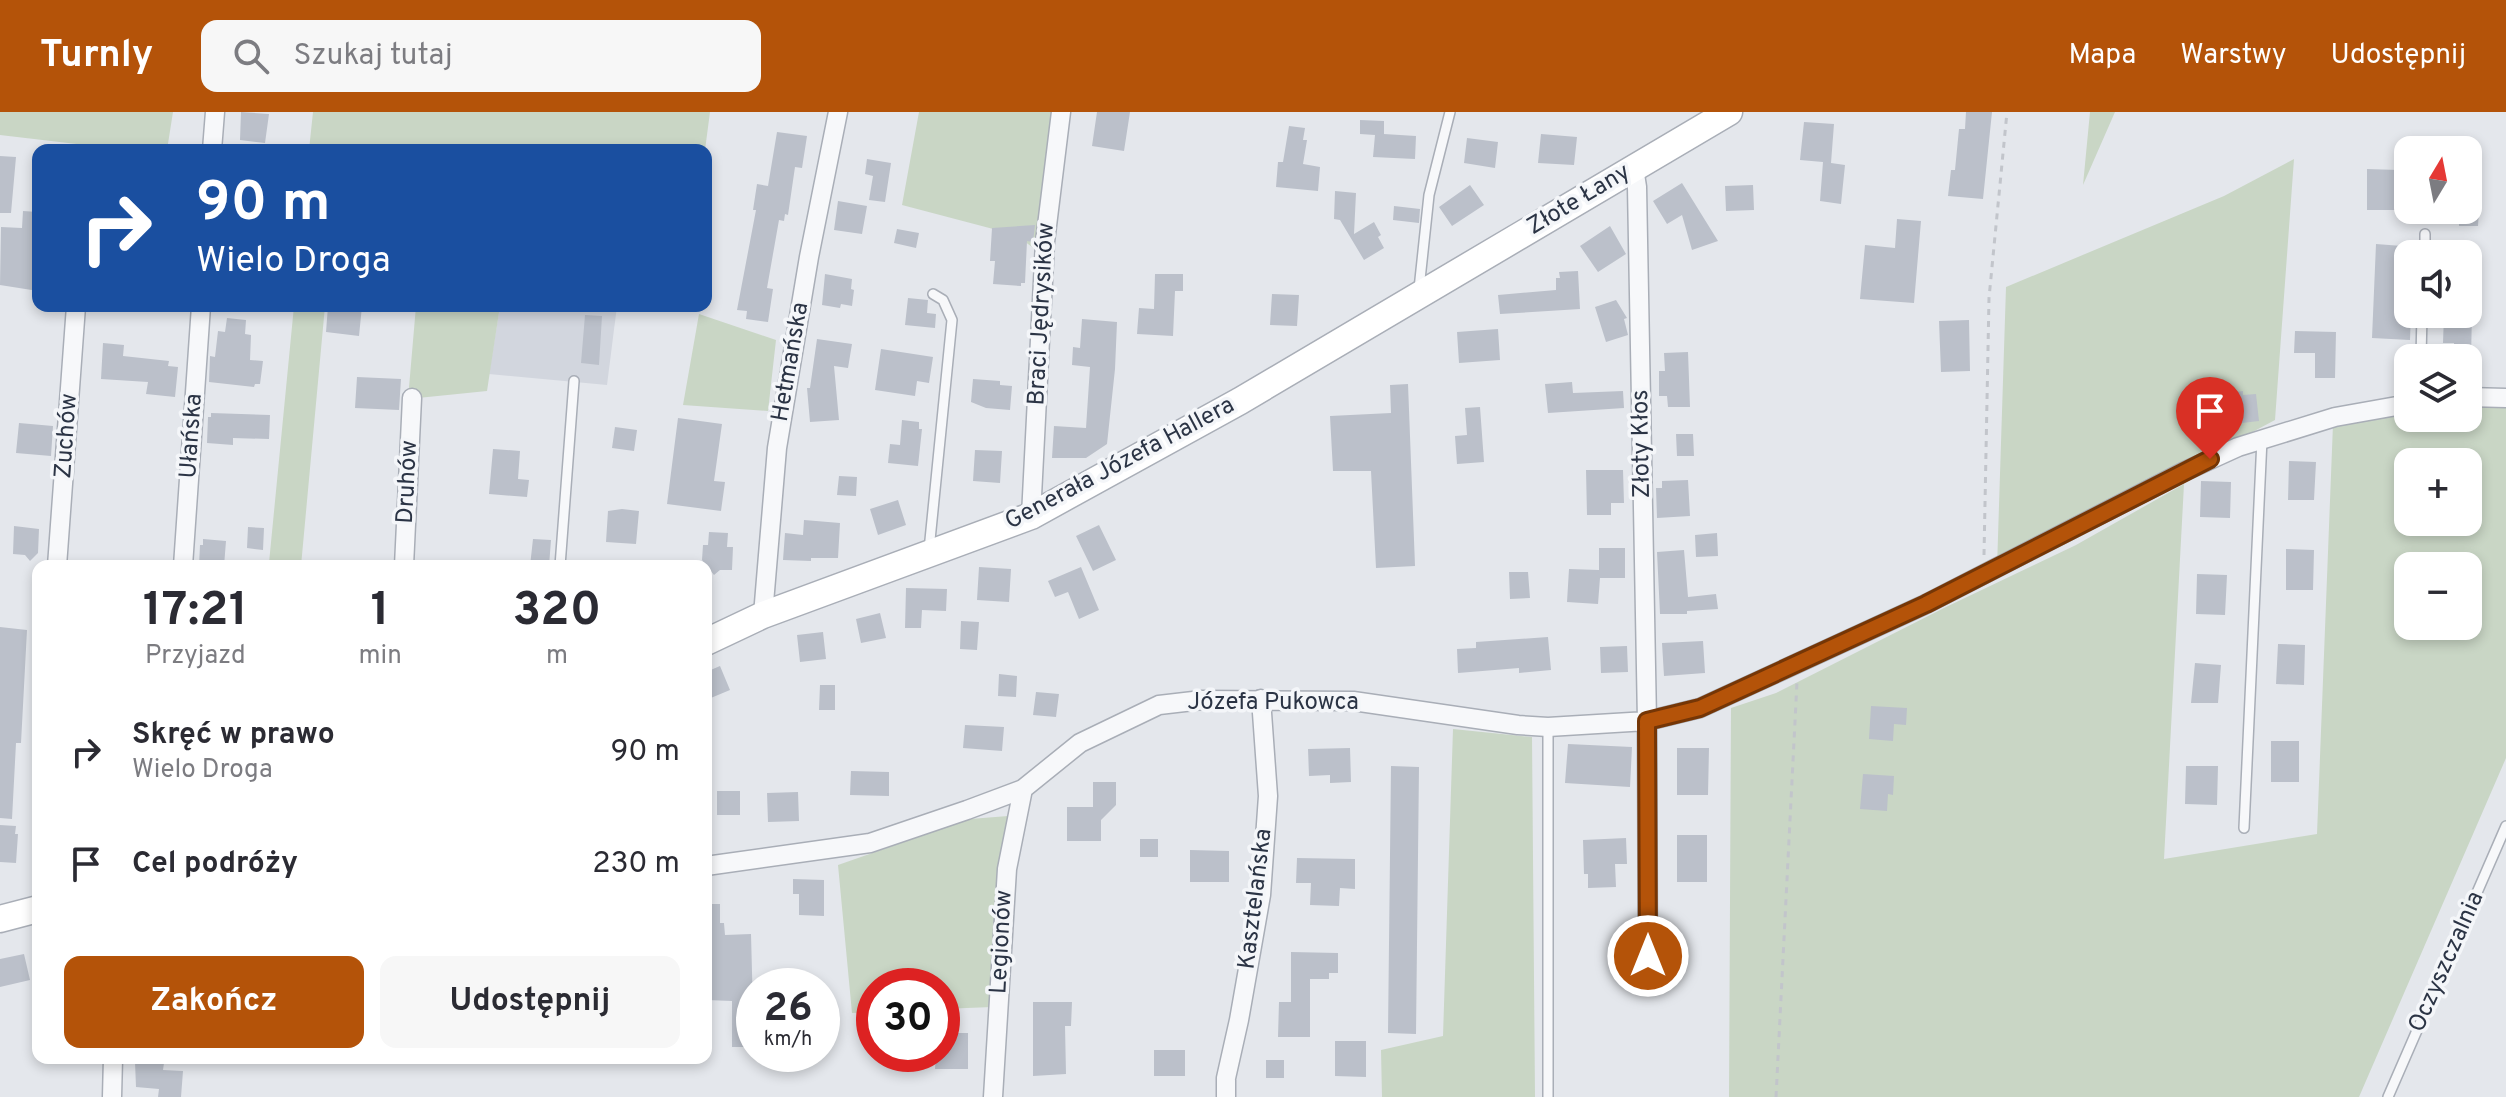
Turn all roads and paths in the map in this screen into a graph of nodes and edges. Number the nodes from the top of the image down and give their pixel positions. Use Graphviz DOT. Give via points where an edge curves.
graph roads {
  1 [pos="215,112"];
  2 [pos="838,112"];
  3 [pos="1061,112"];
  4 [pos="1450,112"];
  5 [pos="1729,112"];
  6 [pos="2007,112"];
  7 [pos="212,144"];
  8 [pos="1634,168"];
  9 [pos="2425,234"];
  10 [pos="2425,240"];
  11 [pos="1423,291"];
  12 [pos="933,294"];
  13 [pos="76,312"];
  14 [pos="201,312"];
  15 [pos="574,381"];
  16 [pos="2482,397"];
  17 [pos="412,398"];
  18 [pos="2506,398"];
  19 [pos="2394,406"];
  20 [pos="2262,439"];
  21 [pos="1031,516"];
  22 [pos="929,554"];
  23 [pos="57,560"];
  24 [pos="183,560"];
  25 [pos="404,560"];
  26 [pos="560,560"];
  27 [pos="1984,575"];
  28 [pos="763,615"];
  29 [pos="712,639"];
  30 [pos="1798,662"];
  31 [pos="1261,699"];
  32 [pos="1647,721"];
  33 [pos="1548,727"];
  34 [pos="1023,789"];
  35 [pos="2506,826"];
  36 [pos="2244,828"];
  37 [pos="712,865"];
  38 [pos="32,911"];
  39 [pos="0,919"];
  40 [pos="1648,985"];
  41 [pos="113,1064"];
  42 [pos="112,1097"];
  43 [pos="993,1097"];
  44 [pos="1226,1097"];
  45 [pos="1548,1097"];
  46 [pos="1776,1097"];
  47 [pos="2388,1097"];
  1 -- 7 [label="street"];
  2 -- 28 [label="street, Hetmańska" via="777,448"];
  3 -- 21 [label="street, Braci Jędrysików" via="1045,242"];
  4 -- 11 [label="lane" via="1429,195"];
  5 -- 8 [label="street, Złote Łany"];
  6 -- 27 [label="path" via="1989,298"];
  8 -- 11 [label="street, Złote Łany"];
  8 -- 32 [label="street, Złoty Kłos"];
  9 -- 10 [label="lane"];
  11 -- 21 [label="street, Generała Józefa Hallera" via="1240,401"];
  12 -- 22 [label="lane" via="943,300 952,320"];
  13 -- 23 [label="street, Zuchów"];
  14 -- 24 [label="street, Ułańska"];
  15 -- 26 [label="lane"];
  16 -- 18 [label="street"];
  17 -- 25 [label="street, Druhów"];
  19 -- 20 [label="street, Józefa Pukowca"];
  20 -- 27 [label="street, Józefa Pukowca" via="2183,472"];
  20 -- 36 [label="lane"];
  21 -- 22 [label="street, Generała Józefa Hallera"];
  22 -- 28 [label="street, Generała Józefa Hallera"];
  27 -- 30 [label="street, Józefa Pukowca"];
  28 -- 29 [label="street, Generała Józefa Hallera"];
  30 -- 32 [label="street, Józefa Pukowca" via="1700,708"];
  30 -- 46 [label="path"];
  31 -- 33 [label="street, Józefa Pukowca" via="1353,701"];
  31 -- 34 [label="street, Józefa Pukowca" via="1159,705 1080,743"];
  31 -- 44 [label="street, Kasztelańska" via="1268,796 1261,895"];
  32 -- 33 [label="street, Józefa Pukowca"];
  32 -- 40 [label="street, Złoty Kłos"];
  33 -- 45 [label="lane"];
  34 -- 37 [label="street, Józefa Pukowca" via="870,843"];
  34 -- 43 [label="street, Legionów" via="1007,869"];
  35 -- 47 [label="lane, Oczyszczalnia"];
  38 -- 39 [label="street"];
  41 -- 42 [label="street"];
}
